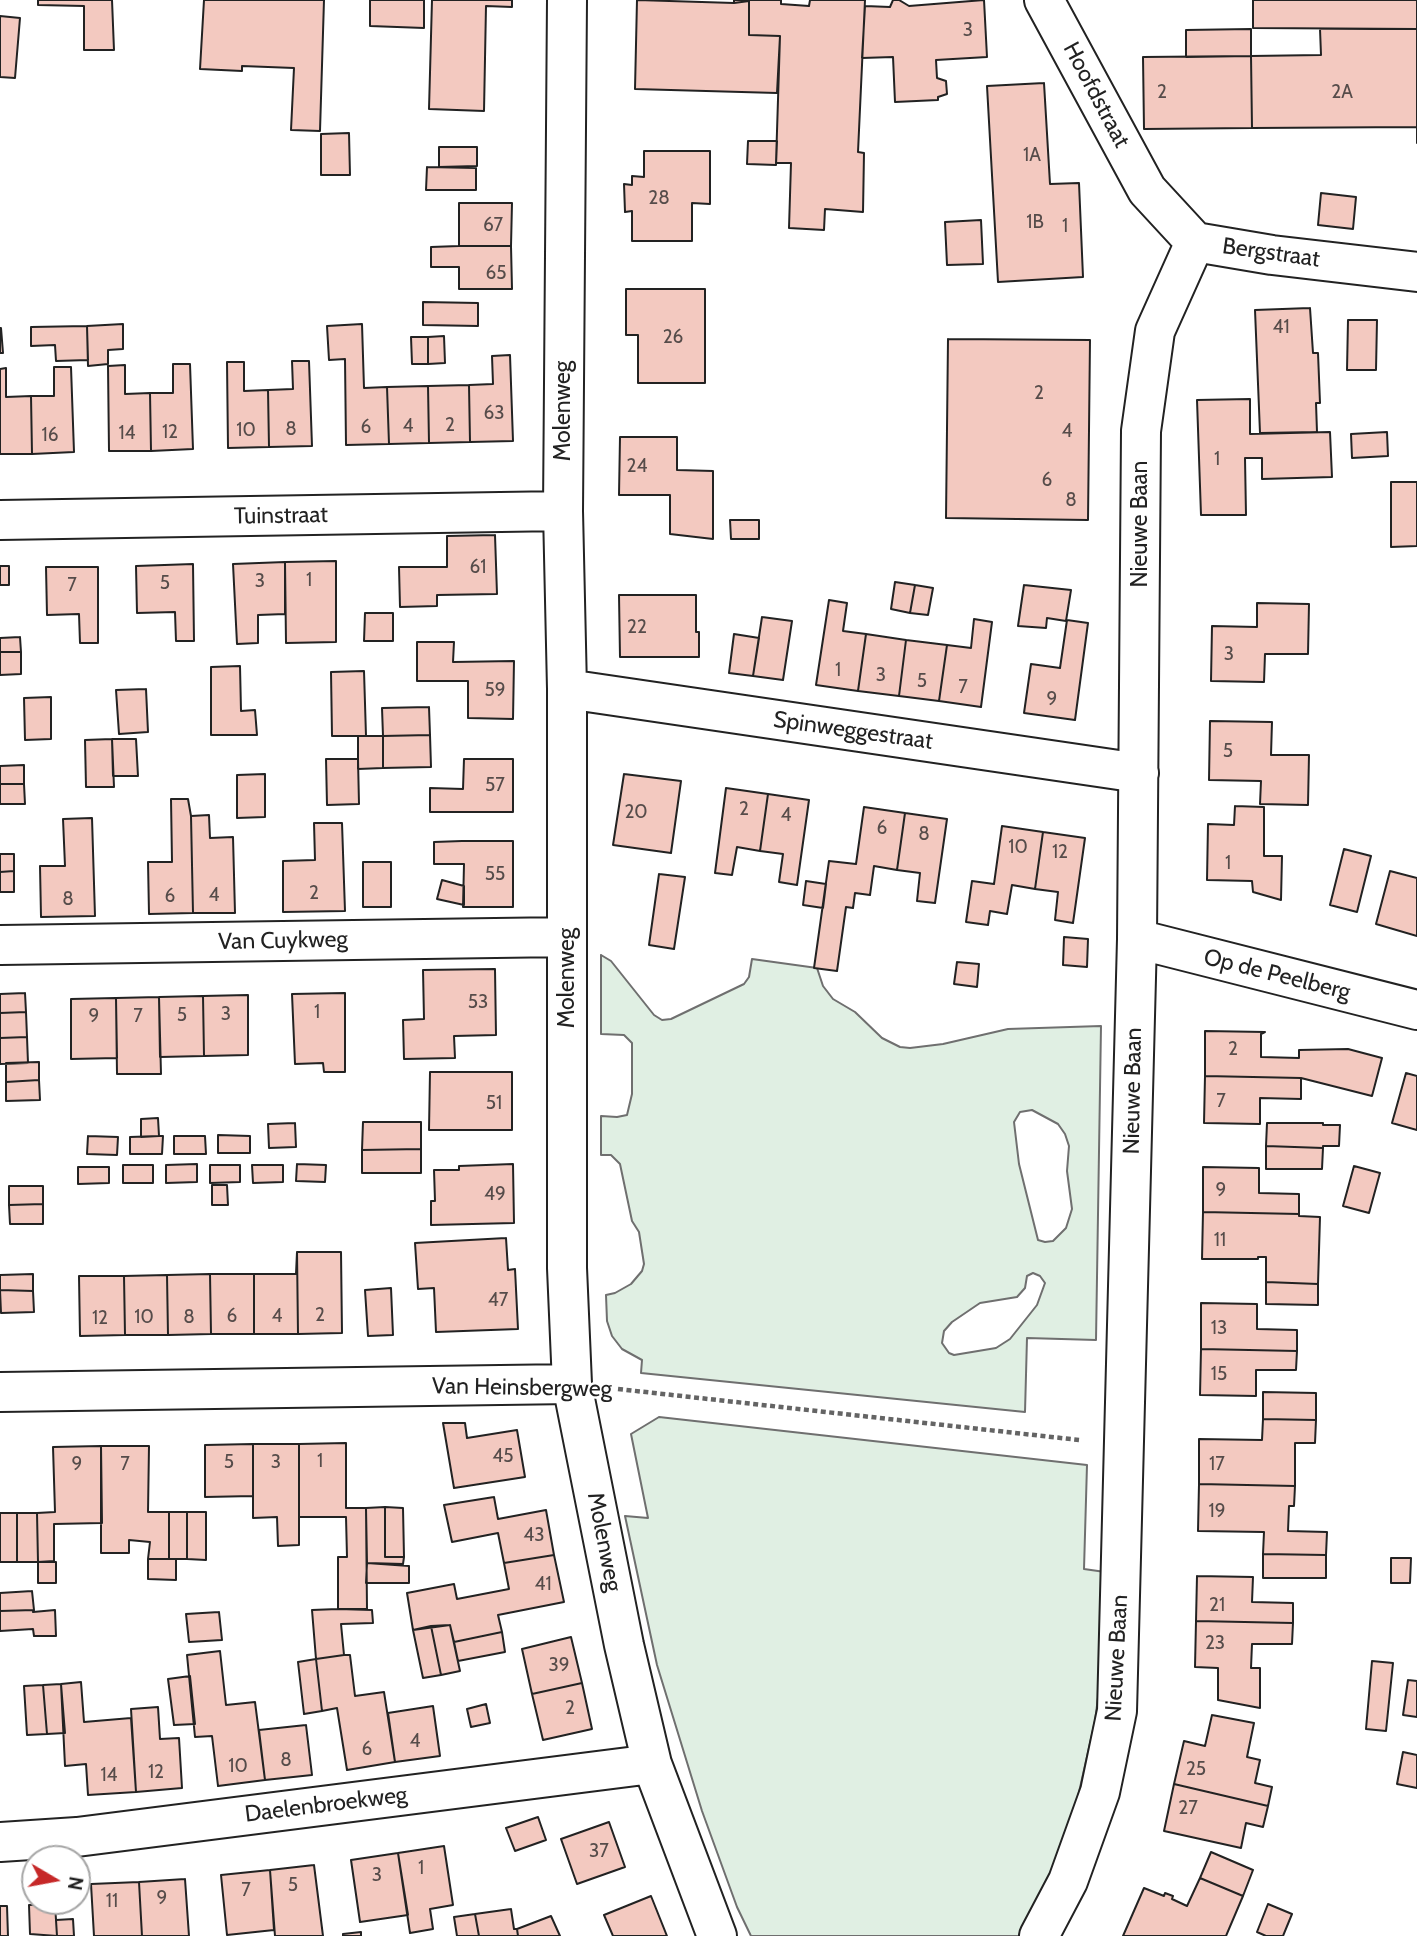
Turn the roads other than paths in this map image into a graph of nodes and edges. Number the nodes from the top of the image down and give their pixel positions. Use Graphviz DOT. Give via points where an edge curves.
graph roads {
  1 [pos="567,0"];
  2 [pos="1044,0"];
  3 [pos="1147,190"];
  4 [pos="1195,242"];
  5 [pos="1417,272"];
  6 [pos="563,511"];
  7 [pos="0,520"];
  8 [pos="567,689"];
  9 [pos="1139,773"];
  10 [pos="566,937"];
  11 [pos="1137,939"];
  12 [pos="0,945"];
  13 [pos="1417,1010"];
  14 [pos="572,1384"];
  15 [pos="0,1392"];
  16 [pos="652,1764"];
  17 [pos="0,1842"];
  18 [pos="717,1936"];
  19 [pos="1039,1936"];
  1 -- 6 [label="street, Molenweg"];
  2 -- 3 [label="street, Hoofdstraat"];
  3 -- 4 [label="street, Bergstraat"];
  4 -- 5 [label="street, Bergstraat"];
  4 -- 9 [label="street, Nieuwe Baan" via="1155,331 1141,431"];
  6 -- 7 [label="street, Tuinstraat"];
  6 -- 8 [label="street, Molenweg"];
  8 -- 9 [label="street, Spinweggestraat"];
  8 -- 10 [label="street, Molenweg"];
  9 -- 11 [label="street, Nieuwe Baan"];
  10 -- 12 [label="street, Van Cuykweg"];
  10 -- 14 [label="street, Molenweg"];
  11 -- 13 [label="street, Op de Peelberg"];
  11 -- 19 [label="street, Nieuwe Baan" via="1117,1710 1100,1792 1068,1881"];
  14 -- 15 [label="street, Van Heinsbergweg"];
  14 -- 16 [label="street, Molenweg"];
  16 -- 17 [label="street, Daelenbroekweg" via="77,1837"];
  16 -- 18 [label="street, Molenweg"];
}
